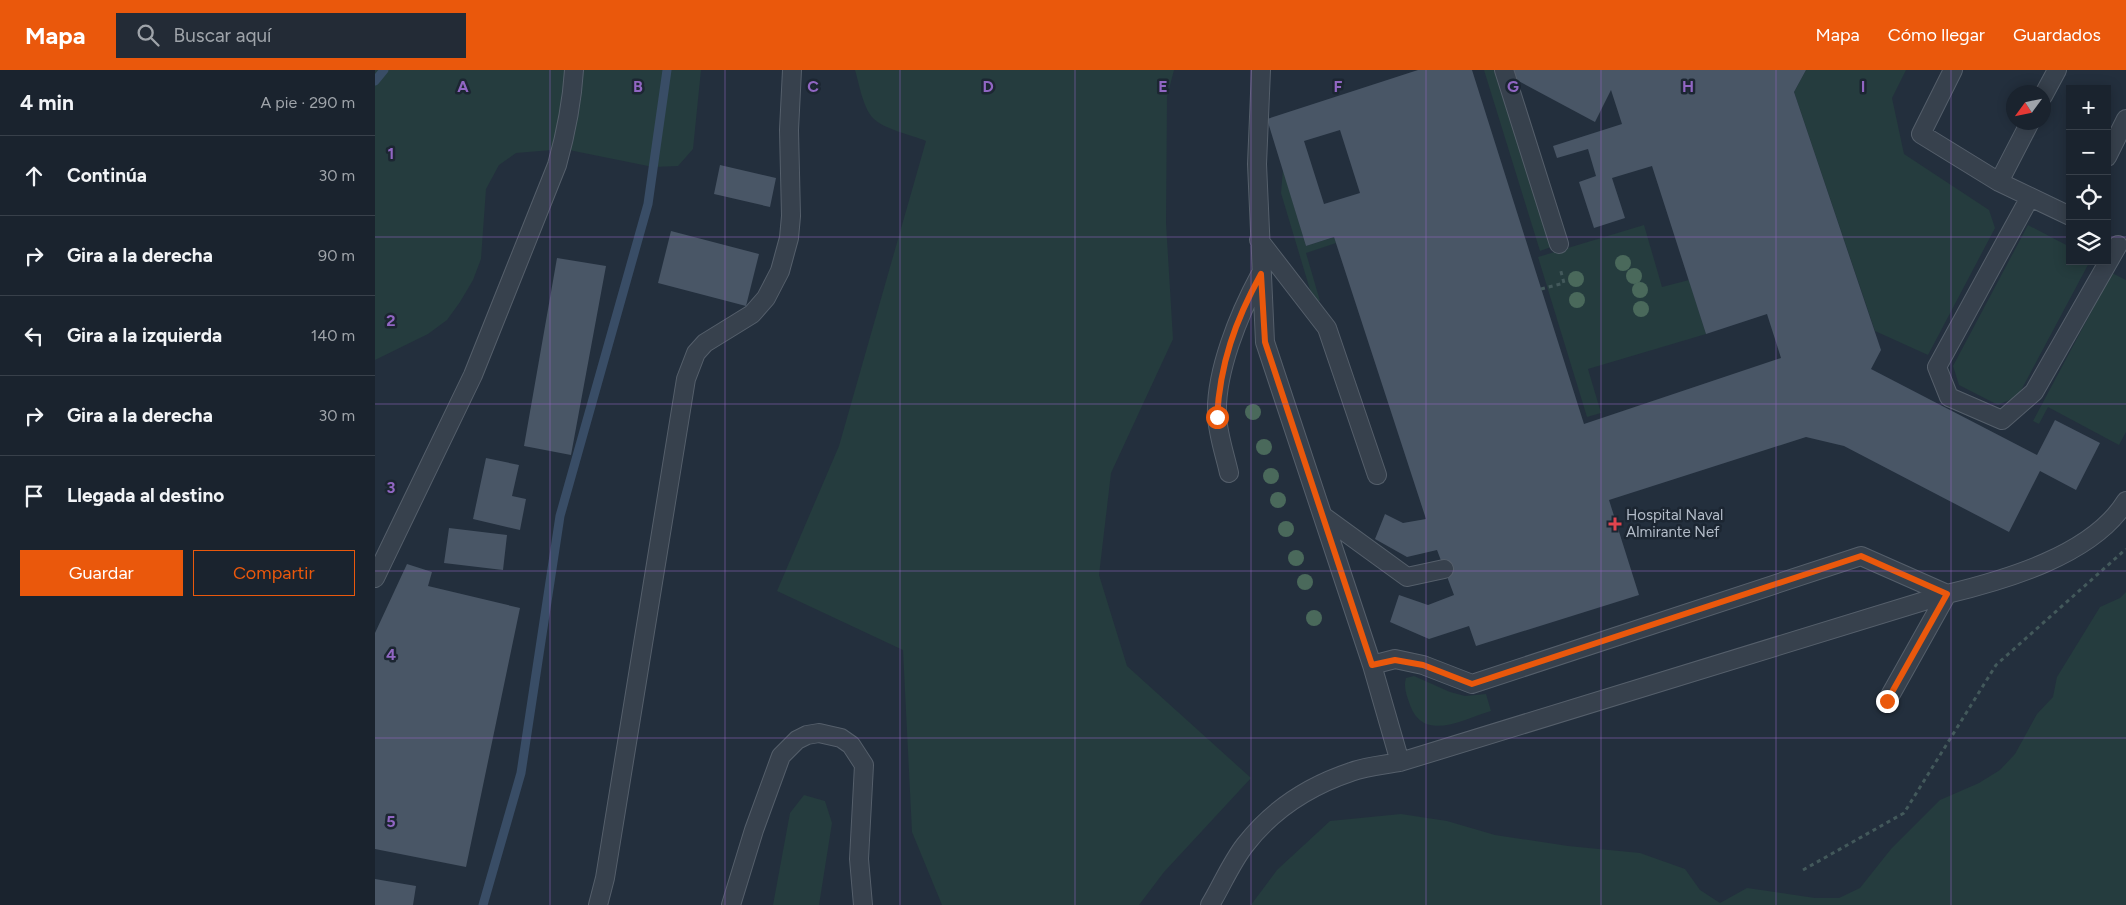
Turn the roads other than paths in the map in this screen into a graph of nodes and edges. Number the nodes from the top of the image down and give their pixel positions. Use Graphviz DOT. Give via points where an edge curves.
graph roads {
  1 [pos="574,70"];
  2 [pos="792,70"];
  3 [pos="1261,70"];
  4 [pos="1504,70"];
  5 [pos="1953,70"];
  6 [pos="2057,70"];
  7 [pos="2049,85"];
  8 [pos="2126,118"];
  9 [pos="2026,130"];
  10 [pos="2111,149"];
  11 [pos="1999,182"];
  12 [pos="2030,197"];
  13 [pos="2066,214"];
  14 [pos="1259,240"];
  15 [pos="1559,244"];
  16 [pos="2117,244"];
  17 [pos="1261,274"];
  18 [pos="1229,472"];
  19 [pos="1377,475"];
  20 [pos="2126,501"];
  21 [pos="1323,516"];
  22 [pos="1444,569"];
  23 [pos="375,578"];
  24 [pos="1947,594"];
  25 [pos="1372,665"];
  26 [pos="1887,701"];
  27 [pos="1400,762"];
  28 [pos="598,905"];
  29 [pos="731,905"];
  30 [pos="863,905"];
  31 [pos="1210,905"];
  1 -- 23 [label="lane" via="572,99 557,164 473,375"];
  2 -- 28 [label="lane" via="789,130 791,216 784,260 776,281 752,314 705,343 696,354 686,379 607,869"];
  3 -- 14 [label="lane" via="1257,164"];
  4 -- 15 [label="lane"];
  5 -- 11 [label="lane" via="1921,134"];
  6 -- 7 [label="lane"];
  8 -- 10 [label="lane"];
  9 -- 11 [label="lane"];
  11 -- 12 [label="lane"];
  12 -- 13 [label="lane"];
  12 -- 16 [label="lane" via="1937,367 1949,398 2003,420 2034,392"];
  14 -- 17 [label="lane"];
  14 -- 19 [label="lane" via="1327,328"];
  17 -- 18 [label="lane" via="1227,348 1219,386 1217,417"];
  17 -- 21 [label="lane" via="1265,342"];
  20 -- 24 [label="lane" via="2107,525 2080,544 2021,572"];
  21 -- 22 [label="lane" via="1407,577"];
  21 -- 25 [label="lane"];
  24 -- 25 [label="lane" via="1861,556 1472,684 1423,665 1395,660"];
  24 -- 26 [label="lane"];
  24 -- 27 [label="lane"];
  25 -- 27 [label="lane"];
  27 -- 31 [label="lane" via="1352,771 1300,794 1278,810 1244,846"];
  29 -- 30 [label="lane" via="781,756 797,740 819,733 851,744 864,765 859,859"];
}
